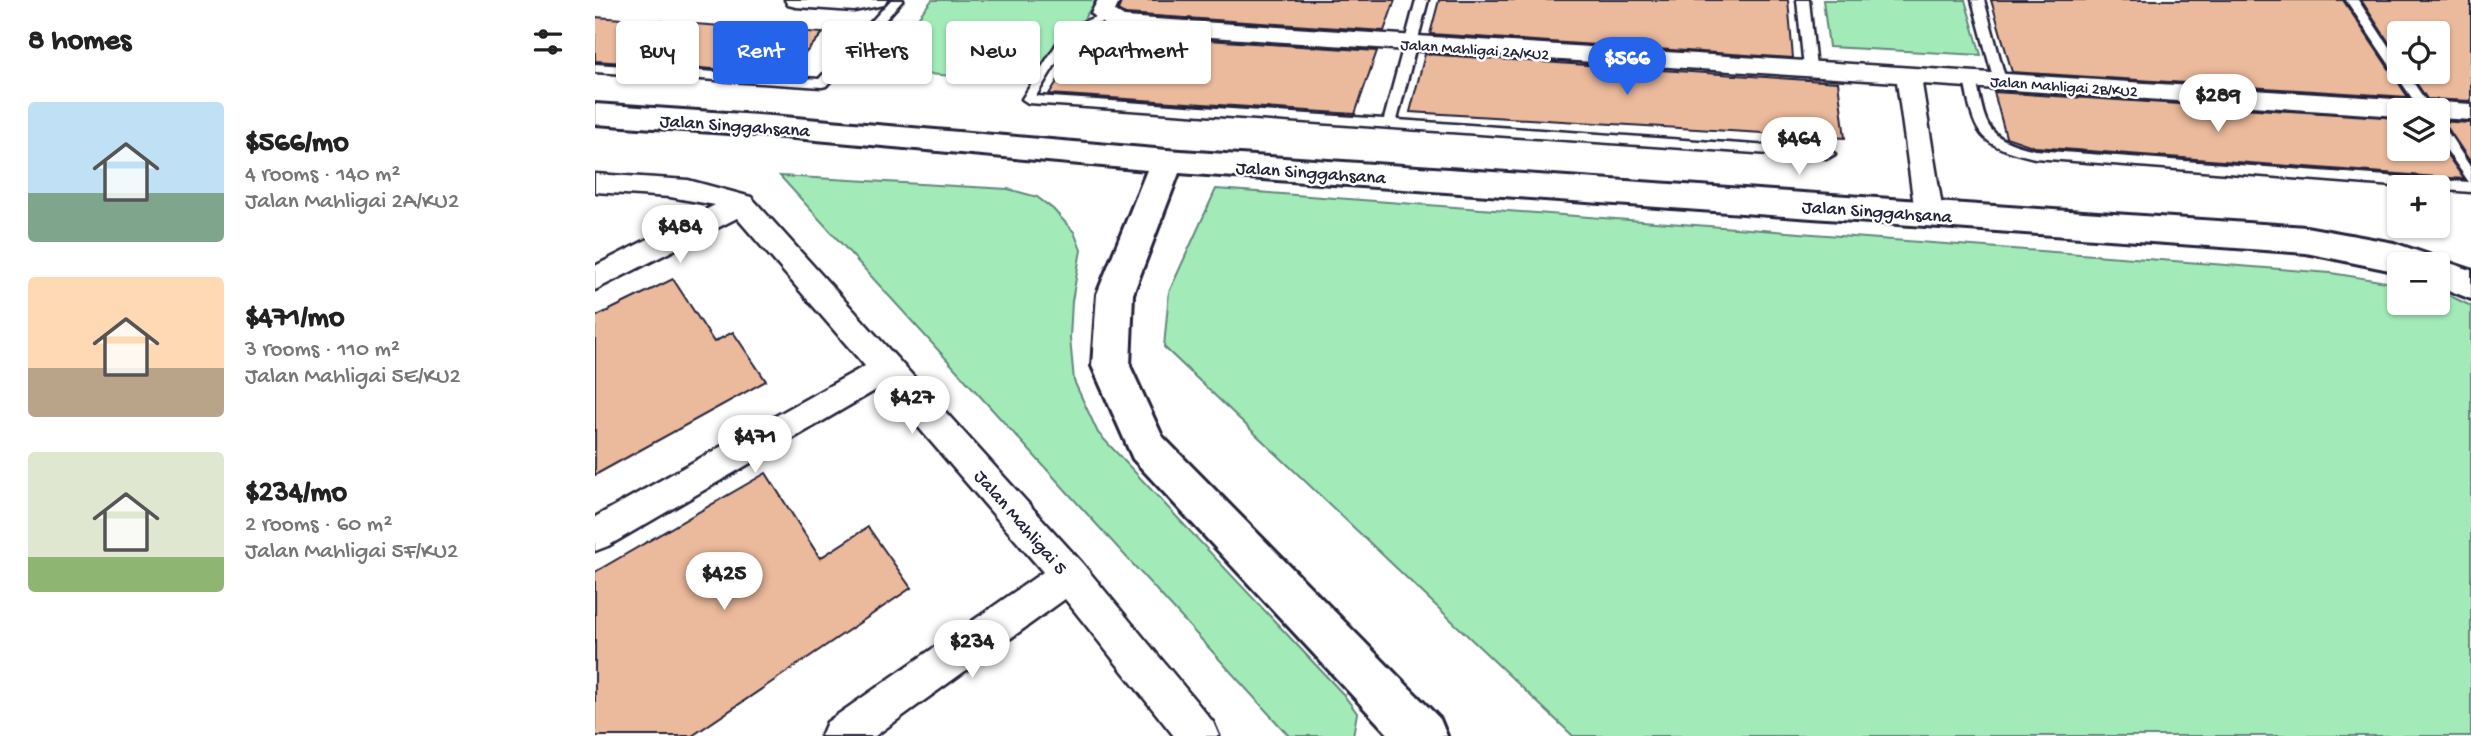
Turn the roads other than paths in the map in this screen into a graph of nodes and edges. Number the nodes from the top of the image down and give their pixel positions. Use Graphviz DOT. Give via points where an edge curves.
graph roads {
  1 [pos="796,0"];
  2 [pos="876,0"];
  3 [pos="897,0"];
  4 [pos="1422,0"];
  5 [pos="1803,0"];
  6 [pos="1978,0"];
  7 [pos="2352,0"];
  8 [pos="1107,9"];
  9 [pos="1411,44"];
  10 [pos="2387,52"];
  11 [pos="595,68"];
  12 [pos="1810,68"];
  13 [pos="1908,75"];
  14 [pos="1970,79"];
  15 [pos="2000,81"];
  16 [pos="2471,111"];
  17 [pos="2387,113"];
  18 [pos="595,114"];
  19 [pos="2450,114"];
  20 [pos="1389,125"];
  21 [pos="2450,147"];
  22 [pos="1828,154"];
  23 [pos="1167,161"];
  24 [pos="2471,178"];
  25 [pos="595,183"];
  26 [pos="2471,187"];
  27 [pos="741,204"];
  28 [pos="1929,213"];
  29 [pos="2387,255"];
  30 [pos="2450,277"];
  31 [pos="595,279"];
  32 [pos="2471,285"];
  33 [pos="888,368"];
  34 [pos="595,535"];
  35 [pos="1069,575"];
  36 [pos="841,736"];
  37 [pos="1199,736"];
  38 [pos="1423,736"];
  1 -- 2 [label="street" via="854,4"];
  3 -- 11 [label="lane" via="822,83"];
  4 -- 9 [label="lane"];
  5 -- 12 [label="lane"];
  6 -- 15 [label="lane"];
  7 -- 10 [label="lane"];
  8 -- 9 [label="street, Jalan Mahligai 2A/KU2" via="1118,24"];
  8 -- 20 [label="lane" via="1070,32 1028,99"];
  9 -- 12 [label="street, Jalan Mahligai 2A/KU2"];
  9 -- 20 [label="lane"];
  12 -- 13 [label="street, Jalan Mahligai 2A/KU2"];
  13 -- 14 [label="street, Jalan Mahligai 2B/KU2"];
  13 -- 28 [label="street"];
  14 -- 15 [label="street, Jalan Mahligai 2B/KU2"];
  14 -- 26 [label="lane" via="1985,134 2005,148"];
  15 -- 17 [label="street, Jalan Mahligai 2B/KU2"];
  16 -- 19 [label="street, Jalan Mahligai 2B/KU2"];
  18 -- 23 [label="street, Jalan Singgahsana"];
  20 -- 22 [label="lane"];
  21 -- 24 [label="lane"];
  23 -- 28 [label="street, Jalan Singgahsana"];
  23 -- 38 [label="street" via="1115,295 1111,366 1116,378 1147,447"];
  25 -- 27 [label="street, Jalan Mahligai 5" via="689,189"];
  27 -- 31 [label="street"];
  27 -- 33 [label="street, Jalan Mahligai 5"];
  28 -- 29 [label="street, Jalan Singgahsana" via="2306,240"];
  30 -- 32 [label="street"];
  33 -- 34 [label="street"];
  33 -- 35 [label="street, Jalan Mahligai 5"];
  35 -- 36 [label="street"];
  35 -- 37 [label="street, Jalan Mahligai 5"];
}
